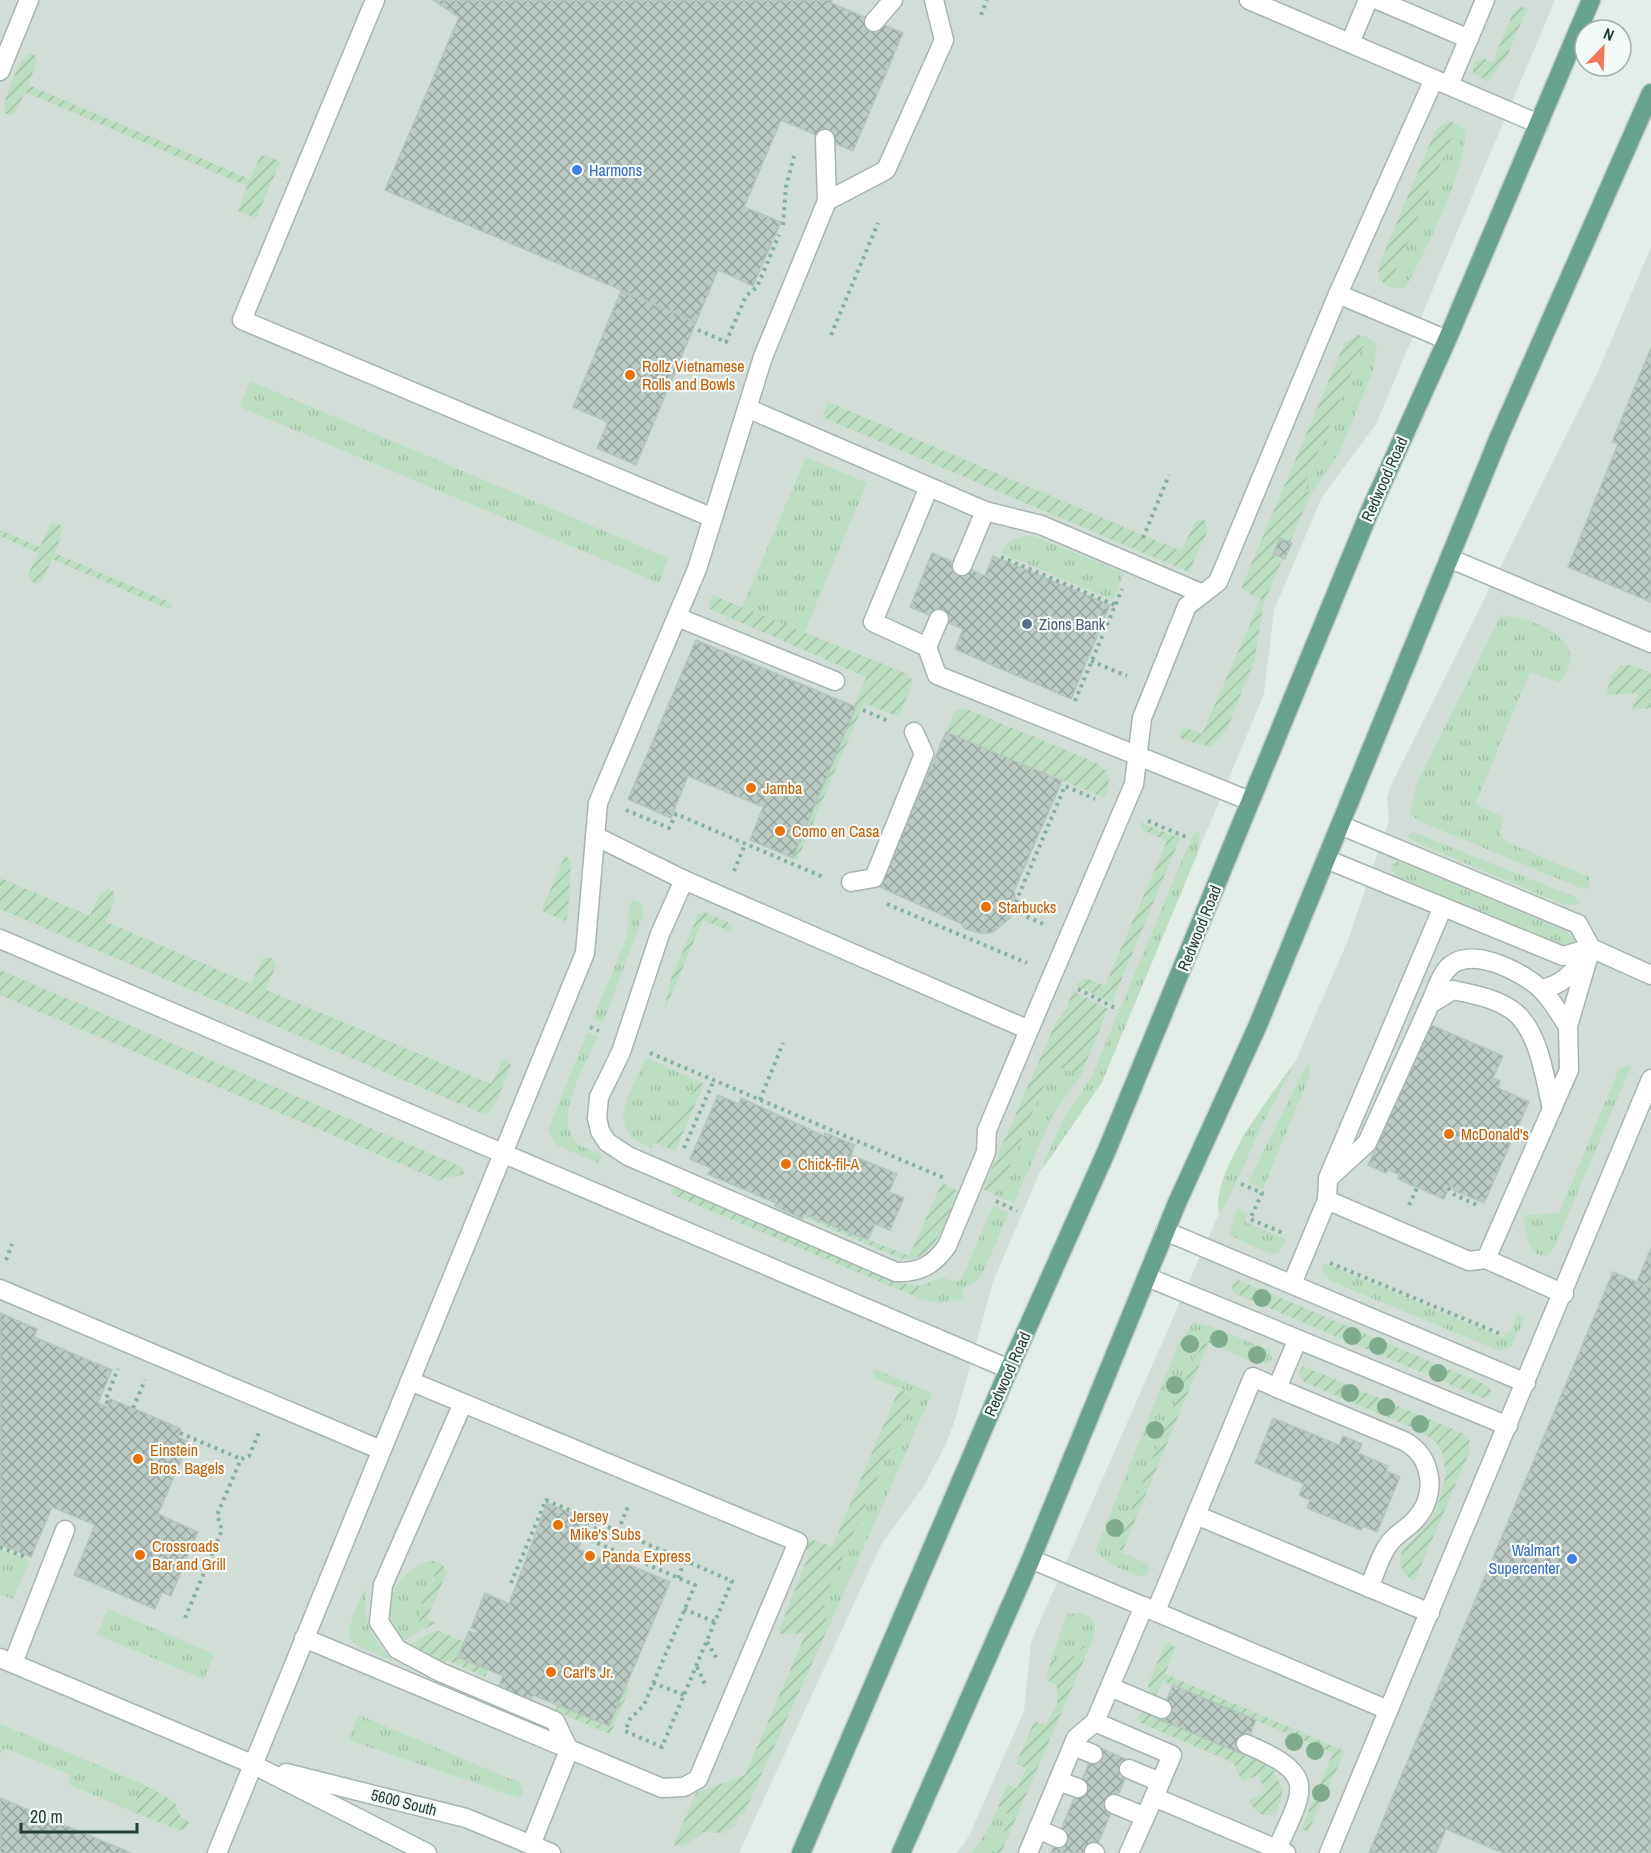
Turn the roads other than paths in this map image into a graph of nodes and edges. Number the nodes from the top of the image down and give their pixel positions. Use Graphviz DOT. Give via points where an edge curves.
graph roads {
  1 [pos="29,0"];
  2 [pos="375,0"];
  3 [pos="893,0"];
  4 [pos="934,0"];
  5 [pos="1249,0"];
  6 [pos="1368,0"];
  7 [pos="1378,0"];
  8 [pos="1485,0"];
  9 [pos="1591,0"];
  10 [pos="874,22"];
  11 [pos="1469,39"];
  12 [pos="1350,43"];
  13 [pos="0,71"];
  14 [pos="1441,82"];
  15 [pos="1651,93"];
  16 [pos="1539,124"];
  17 [pos="825,139"];
  18 [pos="827,201"];
  19 [pos="1338,294"];
  20 [pos="1448,340"];
  21 [pos="747,408"];
  22 [pos="929,487"];
  23 [pos="985,511"];
  24 [pos="713,518"];
  25 [pos="1451,559"];
  26 [pos="962,566"];
  27 [pos="1203,594"];
  28 [pos="677,617"];
  29 [pos="939,619"];
  30 [pos="1651,643"];
  31 [pos="927,647"];
  32 [pos="835,681"];
  33 [pos="914,732"];
  34 [pos="1137,753"];
  35 [pos="1250,801"];
  36 [pos="1340,825"];
  37 [pos="595,836"];
  38 [pos="1326,859"];
  39 [pos="684,880"];
  40 [pos="851,882"];
  41 [pos="1442,909"];
  42 [pos="0,939"];
  43 [pos="1591,948"];
  44 [pos="1651,975"];
  45 [pos="1542,989"];
  46 [pos="1430,1004"];
  47 [pos="1568,1026"];
  48 [pos="1029,1030"];
  49 [pos="1651,1079"];
  50 [pos="1552,1109"];
  51 [pos="503,1154"];
  52 [pos="1328,1178"];
  53 [pos="1327,1200"];
  54 [pos="1165,1231"];
  55 [pos="1486,1259"];
  56 [pos="1147,1277"];
  57 [pos="1292,1284"];
  58 [pos="0,1289"];
  59 [pos="1564,1294"];
  60 [pos="1297,1341"];
  61 [pos="1009,1369"];
  62 [pos="410,1381"];
  63 [pos="1526,1383"];
  64 [pos="1277,1388"];
  65 [pos="463,1402"];
  66 [pos="1508,1426"];
  67 [pos="381,1449"];
  68 [pos="1196,1515"];
  69 [pos="65,1530"];
  70 [pos="1031,1559"];
  71 [pos="1369,1588"];
  72 [pos="1150,1609"];
  73 [pos="1430,1613"];
  74 [pos="304,1638"];
  75 [pos="6,1661"];
  76 [pos="1110,1687"];
  77 [pos="1162,1709"];
  78 [pos="1388,1710"];
  79 [pos="1095,1722"];
  80 [pos="1246,1744"];
  81 [pos="1073,1746"];
  82 [pos="569,1750"];
  83 [pos="1093,1754"];
  84 [pos="252,1764"];
  85 [pos="1129,1769"];
  86 [pos="1058,1781"];
  87 [pos="1078,1788"];
  88 [pos="1157,1790"];
  89 [pos="1114,1804"];
  90 [pos="1145,1817"];
  91 [pos="1038,1829"];
  92 [pos="1058,1838"];
  93 [pos="531,1845"];
  94 [pos="1282,1851"];
  95 [pos="217,1853"];
  96 [pos="427,1853"];
  97 [pos="550,1853"];
  98 [pos="801,1853"];
  99 [pos="901,1853"];
  100 [pos="1028,1853"];
  101 [pos="1129,1853"];
  102 [pos="1329,1853"];
  1 -- 13 [label="street"];
  2 -- 24 [label="street" via="242,320"];
  3 -- 10 [label="street"];
  4 -- 18 [label="street" via="944,40 886,170"];
  5 -- 12 [label="street"];
  6 -- 12 [label="street"];
  7 -- 11 [label="street"];
  8 -- 11 [label="street"];
  9 -- 16 [label="main road, Redwood Road"];
  11 -- 14 [label="street"];
  12 -- 14 [label="street"];
  14 -- 16 [label="street"];
  14 -- 19 [label="street"];
  15 -- 25 [label="main road" via="1499,437"];
  16 -- 20 [label="main road, Redwood Road"];
  17 -- 18 [label="street"];
  18 -- 21 [label="street" via="763,357"];
  19 -- 20 [label="street"];
  19 -- 27 [label="street" via="1218,582"];
  20 -- 35 [label="main road, Redwood Road" via="1369,513"];
  21 -- 22 [label="street"];
  21 -- 24 [label="street"];
  22 -- 23 [label="street"];
  22 -- 31 [label="street" via="873,622"];
  23 -- 26 [label="street"];
  23 -- 27 [label="street" via="1041,525"];
  24 -- 28 [label="street"];
  25 -- 30 [label="street"];
  25 -- 36 [label="main road"];
  27 -- 34 [label="street" via="1187,606 1142,718"];
  28 -- 32 [label="street"];
  28 -- 37 [label="street" via="598,803"];
  29 -- 31 [label="street"];
  31 -- 34 [label="street" via="938,675 1067,729"];
  33 -- 40 [label="street" via="924,754 874,878"];
  34 -- 35 [label="street"];
  34 -- 48 [label="street" via="1134,784"];
  35 -- 61 [label="main road, Redwood Road" via="1107,1150"];
  36 -- 38 [label="main road"];
  36 -- 43 [label="street" via="1578,924"];
  37 -- 39 [label="street"];
  37 -- 51 [label="street" via="585,953"];
  38 -- 41 [label="street"];
  38 -- 54 [label="main road" via="1258,1025"];
  39 -- 48 [label="street"];
  39 -- 48 [label="street" via="660,934 621,1052 598,1097 597,1118 607,1142 628,1156 896,1272 914,1273 939,1258 947,1246 986,1152 987,1130"];
  41 -- 43 [label="street" via="1563,956"];
  41 -- 52 [label="street"];
  42 -- 51 [label="street"];
  43 -- 44 [label="street"];
  43 -- 45 [label="street" via="1571,975 1556,986"];
  43 -- 47 [label="street"];
  45 -- 46 [label="street" via="1499,965 1469,958 1446,969"];
  45 -- 47 [label="street"];
  46 -- 50 [label="street" via="1453,990 1513,1010 1530,1034 1541,1060"];
  46 -- 52 [label="street" via="1367,1143"];
  47 -- 50 [label="street" via="1569,1070"];
  49 -- 59 [label="street"];
  50 -- 55 [label="street"];
  51 -- 61 [label="street"];
  51 -- 62 [label="street"];
  52 -- 53 [label="street"];
  53 -- 55 [label="street" via="1469,1261"];
  53 -- 57 [label="street"];
  54 -- 56 [label="main road"];
  54 -- 57 [label="street"];
  55 -- 59 [label="street"];
  56 -- 60 [label="street"];
  56 -- 70 [label="main road"];
  57 -- 63 [label="street"];
  58 -- 67 [label="street"];
  59 -- 63 [label="street"];
  60 -- 64 [label="street"];
  60 -- 66 [label="street"];
  61 -- 98 [label="main road, Redwood Road"];
  62 -- 65 [label="street"];
  62 -- 67 [label="street"];
  63 -- 66 [label="street"];
  64 -- 68 [label="street" via="1253,1377"];
  64 -- 71 [label="street" via="1404,1441 1425,1459 1430,1478 1424,1506 1415,1520 1388,1544"];
  65 -- 82 [label="street" via="383,1585 379,1622 397,1649 440,1672 555,1721"];
  65 -- 82 [label="street" via="798,1542 698,1779 684,1787 662,1788"];
  66 -- 73 [label="street"];
  67 -- 74 [label="street"];
  68 -- 71 [label="street"];
  68 -- 72 [label="street"];
  69 -- 75 [label="street"];
  70 -- 72 [label="street"];
  70 -- 99 [label="main road"];
  71 -- 73 [label="street"];
  72 -- 76 [label="street"];
  72 -- 78 [label="street"];
  73 -- 78 [label="street"];
  74 -- 82 [label="street"];
  74 -- 84 [label="street"];
  75 -- 84 [label="street, 5600 South"];
  76 -- 77 [label="street"];
  76 -- 79 [label="street"];
  78 -- 102 [label="street"];
  79 -- 81 [label="street" via="1076,1738"];
  79 -- 88 [label="street" via="1172,1755"];
  80 -- 94 [label="street" via="1284,1762 1297,1775 1298,1803"];
  81 -- 83 [label="street"];
  81 -- 86 [label="street"];
  82 -- 93 [label="street"];
  84 -- 93 [label="street, 5600 South" via="466,1818"];
  84 -- 95 [label="street"];
  84 -- 96 [label="street, 5600 South"];
  85 -- 88 [label="street"];
  86 -- 87 [label="street"];
  86 -- 91 [label="street"];
  88 -- 90 [label="street"];
  88 -- 94 [label="street"];
  89 -- 90 [label="street"];
  90 -- 101 [label="street"];
  91 -- 92 [label="street"];
  91 -- 100 [label="street"];
  93 -- 97 [label="street, 5600 South"];
}
